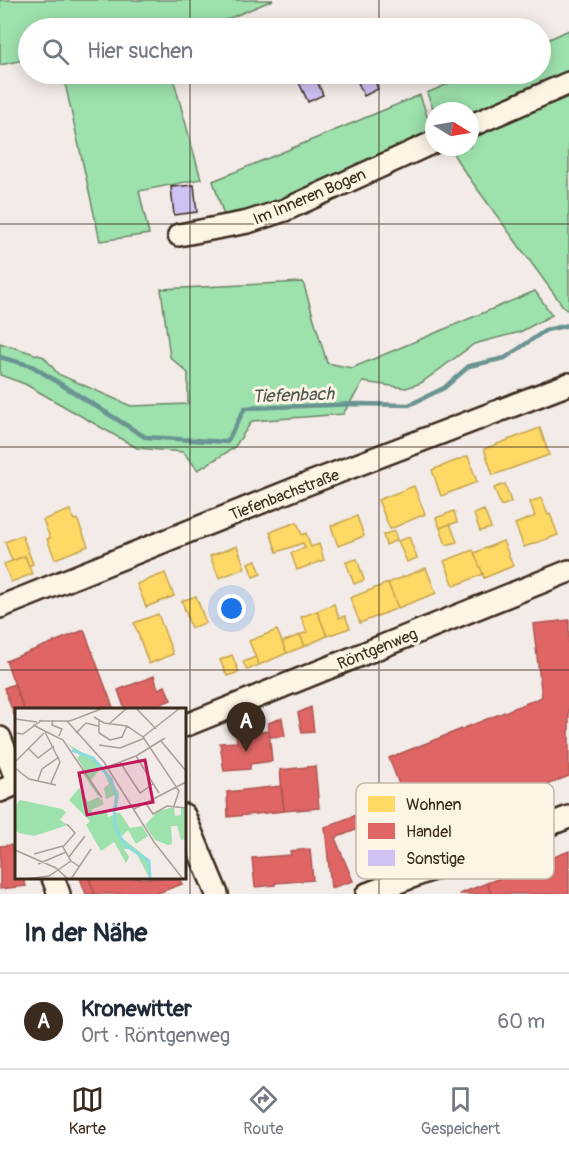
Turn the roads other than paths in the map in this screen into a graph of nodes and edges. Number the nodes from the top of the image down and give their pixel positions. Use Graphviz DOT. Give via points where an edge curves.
graph roads {
  1 [pos="569,83"];
  2 [pos="479,122"];
  3 [pos="425,146"];
  4 [pos="179,235"];
  5 [pos="569,384"];
  6 [pos="569,571"];
  7 [pos="0,607"];
  8 [pos="186,725"];
  9 [pos="0,738"];
  10 [pos="15,776"];
  11 [pos="15,784"];
  12 [pos="0,791"];
  13 [pos="569,817"];
  14 [pos="186,820"];
  15 [pos="554,823"];
  16 [pos="53,879"];
  17 [pos="406,879"];
  18 [pos="59,894"];
  19 [pos="217,894"];
  20 [pos="367,894"];
  1 -- 2 [label="street"];
  3 -- 4 [label="street, Im Inneren Bogen" via="285,210 248,222"];
  5 -- 7 [label="street, Tiefenbachstraße"];
  6 -- 8 [label="street, Röntgenweg"];
  9 -- 10 [label="street"];
  11 -- 12 [label="street"];
  13 -- 15 [label="street"];
  14 -- 19 [label="street"];
  16 -- 18 [label="street"];
  17 -- 20 [label="street"];
}
